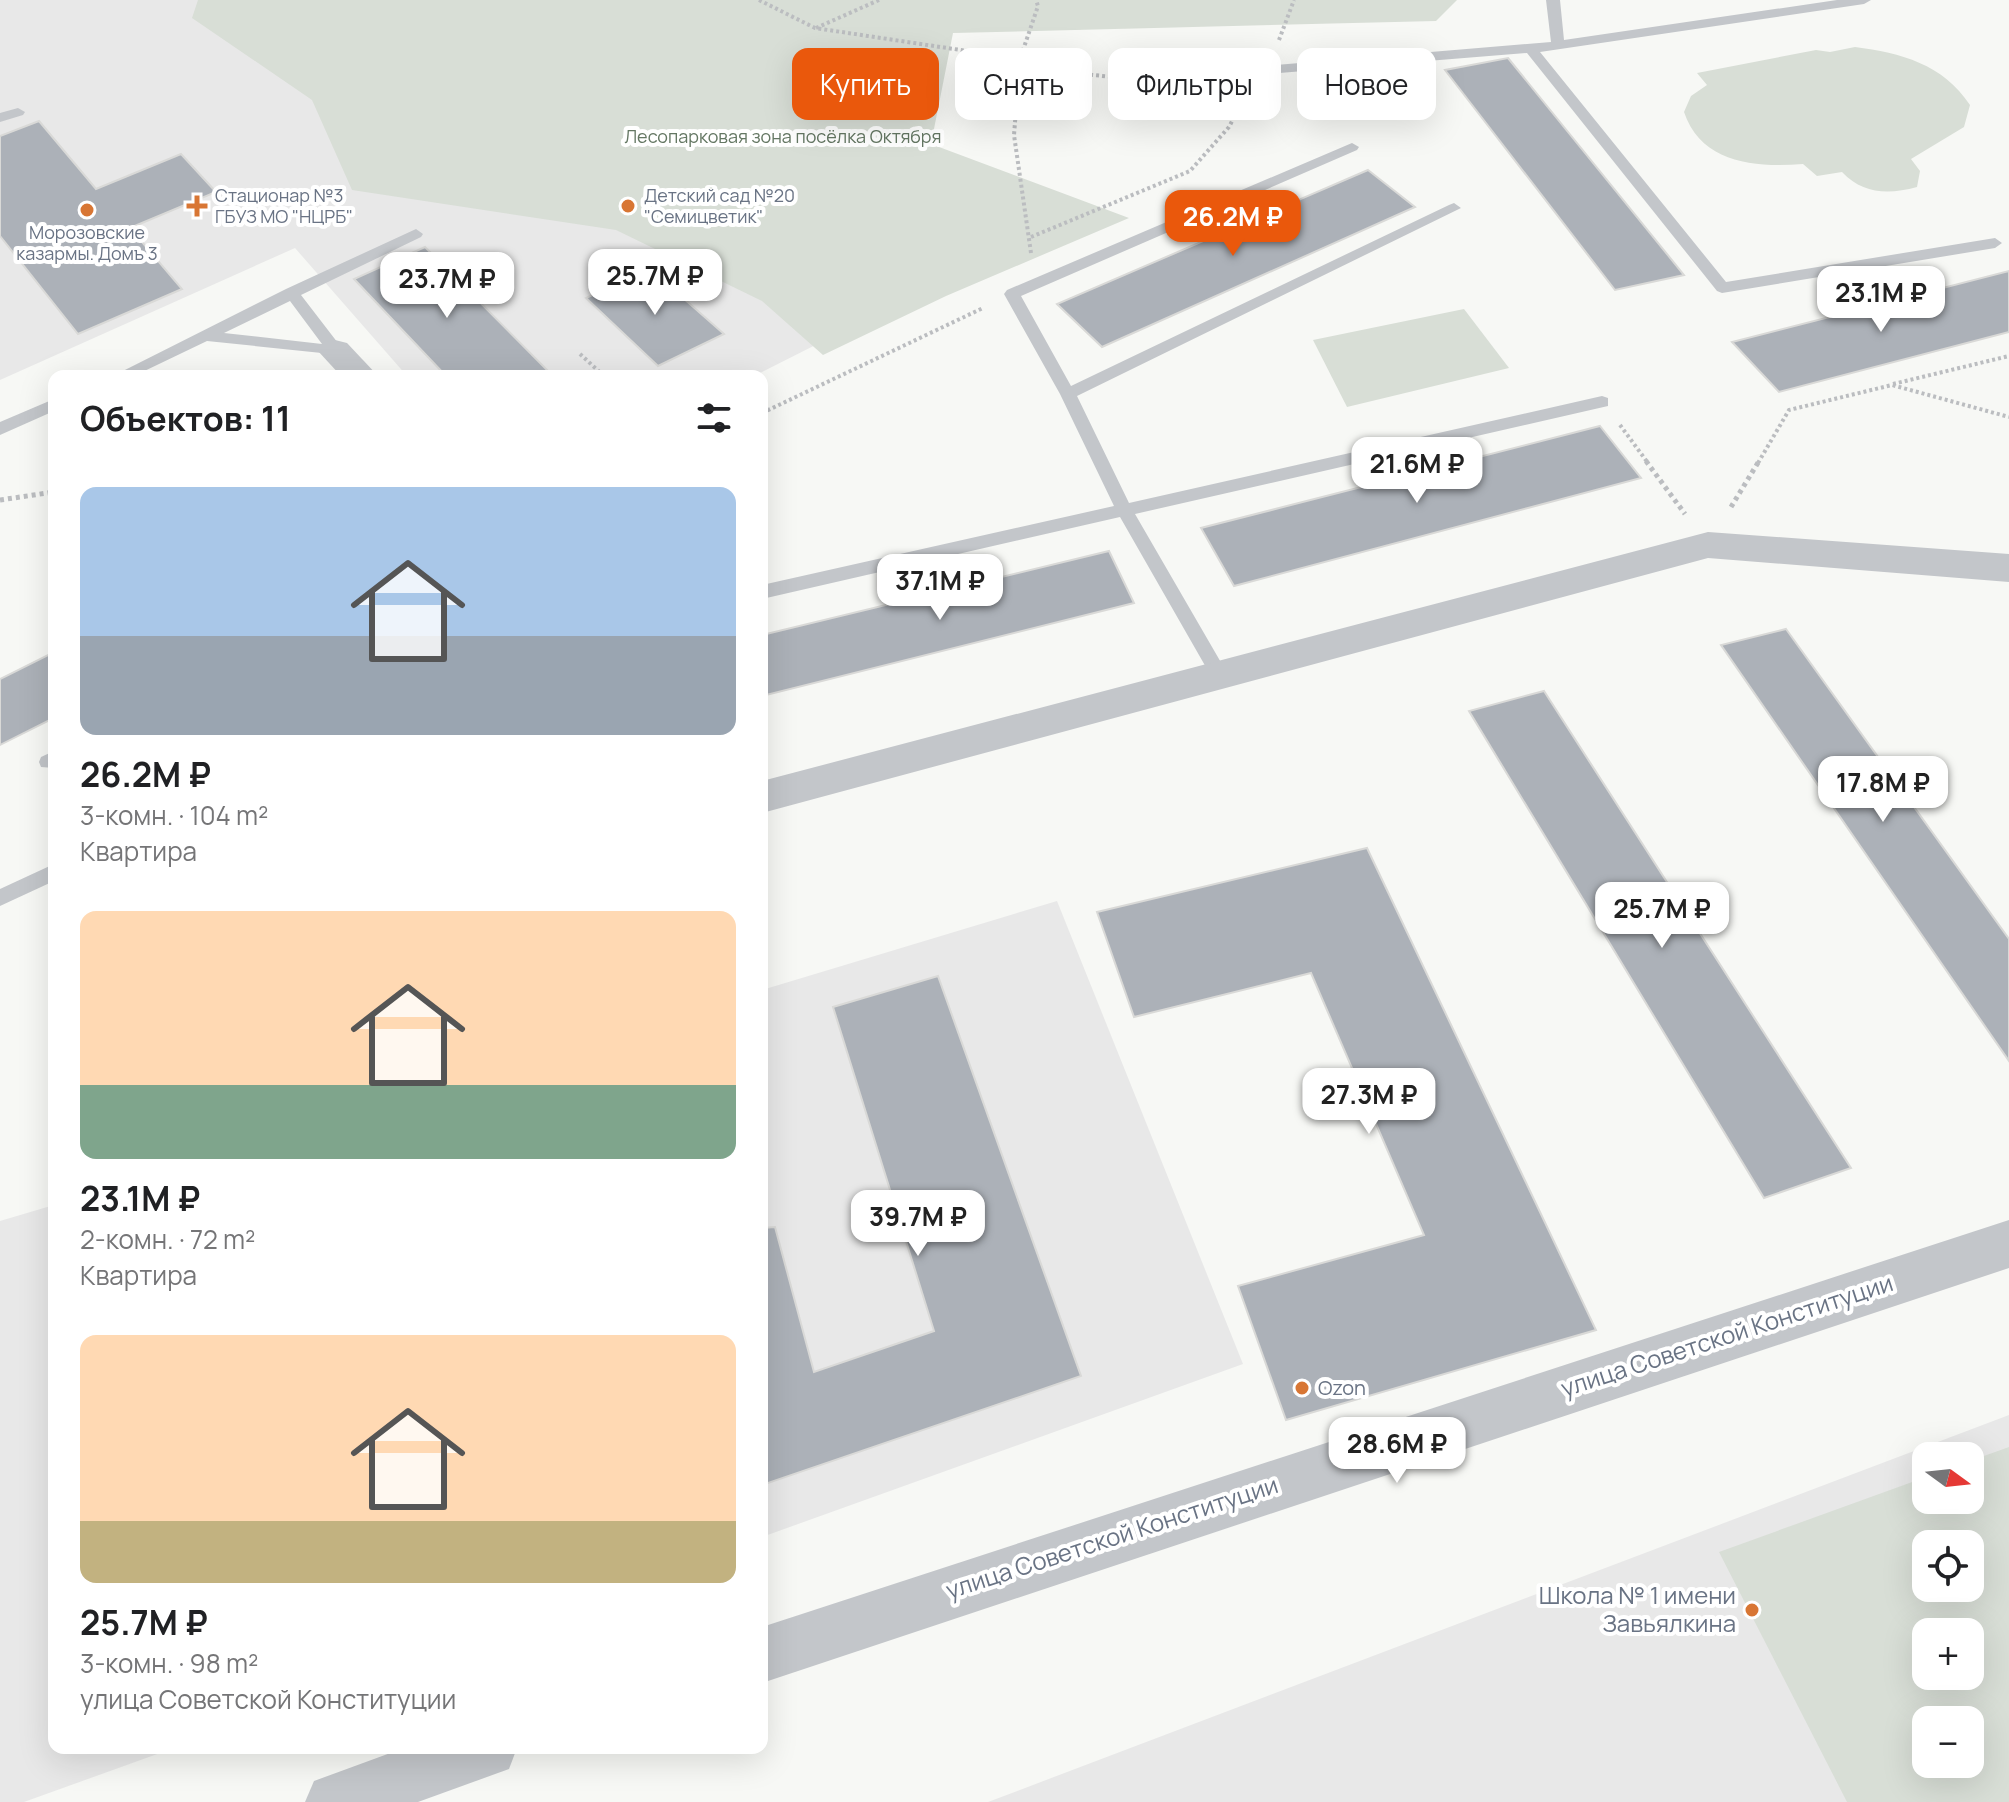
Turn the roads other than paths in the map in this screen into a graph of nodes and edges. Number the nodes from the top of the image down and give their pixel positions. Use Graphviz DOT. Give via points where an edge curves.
graph roads {
  1 [pos="1553,0"];
  2 [pos="1864,0"];
  3 [pos="1558,45"];
  4 [pos="1531,49"];
  5 [pos="1281,69"];
  6 [pos="18,112"];
  7 [pos="0,118"];
  8 [pos="1352,147"];
  9 [pos="1454,208"];
  10 [pos="416,234"];
  11 [pos="1995,243"];
  12 [pos="291,292"];
  13 [pos="208,336"];
  14 [pos="335,351"];
  15 [pos="134,370"];
  16 [pos="355,370"];
  17 [pos="1068,394"];
  18 [pos="1602,402"];
  19 [pos="48,408"];
  20 [pos="0,429"];
  21 [pos="1124,509"];
  22 [pos="2009,568"];
  23 [pos="768,591"];
  24 [pos="1221,678"];
  25 [pos="768,795"];
  26 [pos="48,875"];
  27 [pos="0,898"];
  28 [pos="2009,1244"];
  29 [pos="768,1653"];
  30 [pos="471,1754"];
  31 [pos="335,1802"];
  1 -- 3 [label="lane"];
  2 -- 3 [label="lane"];
  3 -- 4 [label="lane"];
  4 -- 5 [label="lane"];
  4 -- 11 [label="lane" via="1722,288"];
  6 -- 7 [label="lane"];
  8 -- 17 [label="lane" via="1012,294"];
  9 -- 17 [label="lane"];
  10 -- 12 [label="lane"];
  12 -- 13 [label="lane"];
  12 -- 14 [label="lane"];
  13 -- 14 [label="lane"];
  13 -- 15 [label="lane"];
  14 -- 16 [label="street"];
  17 -- 21 [label="lane"];
  18 -- 21 [label="lane"];
  19 -- 20 [label="lane"];
  21 -- 23 [label="lane"];
  21 -- 24 [label="lane"];
  22 -- 24 [label="street" via="1708,545"];
  24 -- 25 [label="street"];
  26 -- 27 [label="lane"];
  28 -- 29 [label="street, улица Советской Конституции"];
  30 -- 31 [label="street"];
}
